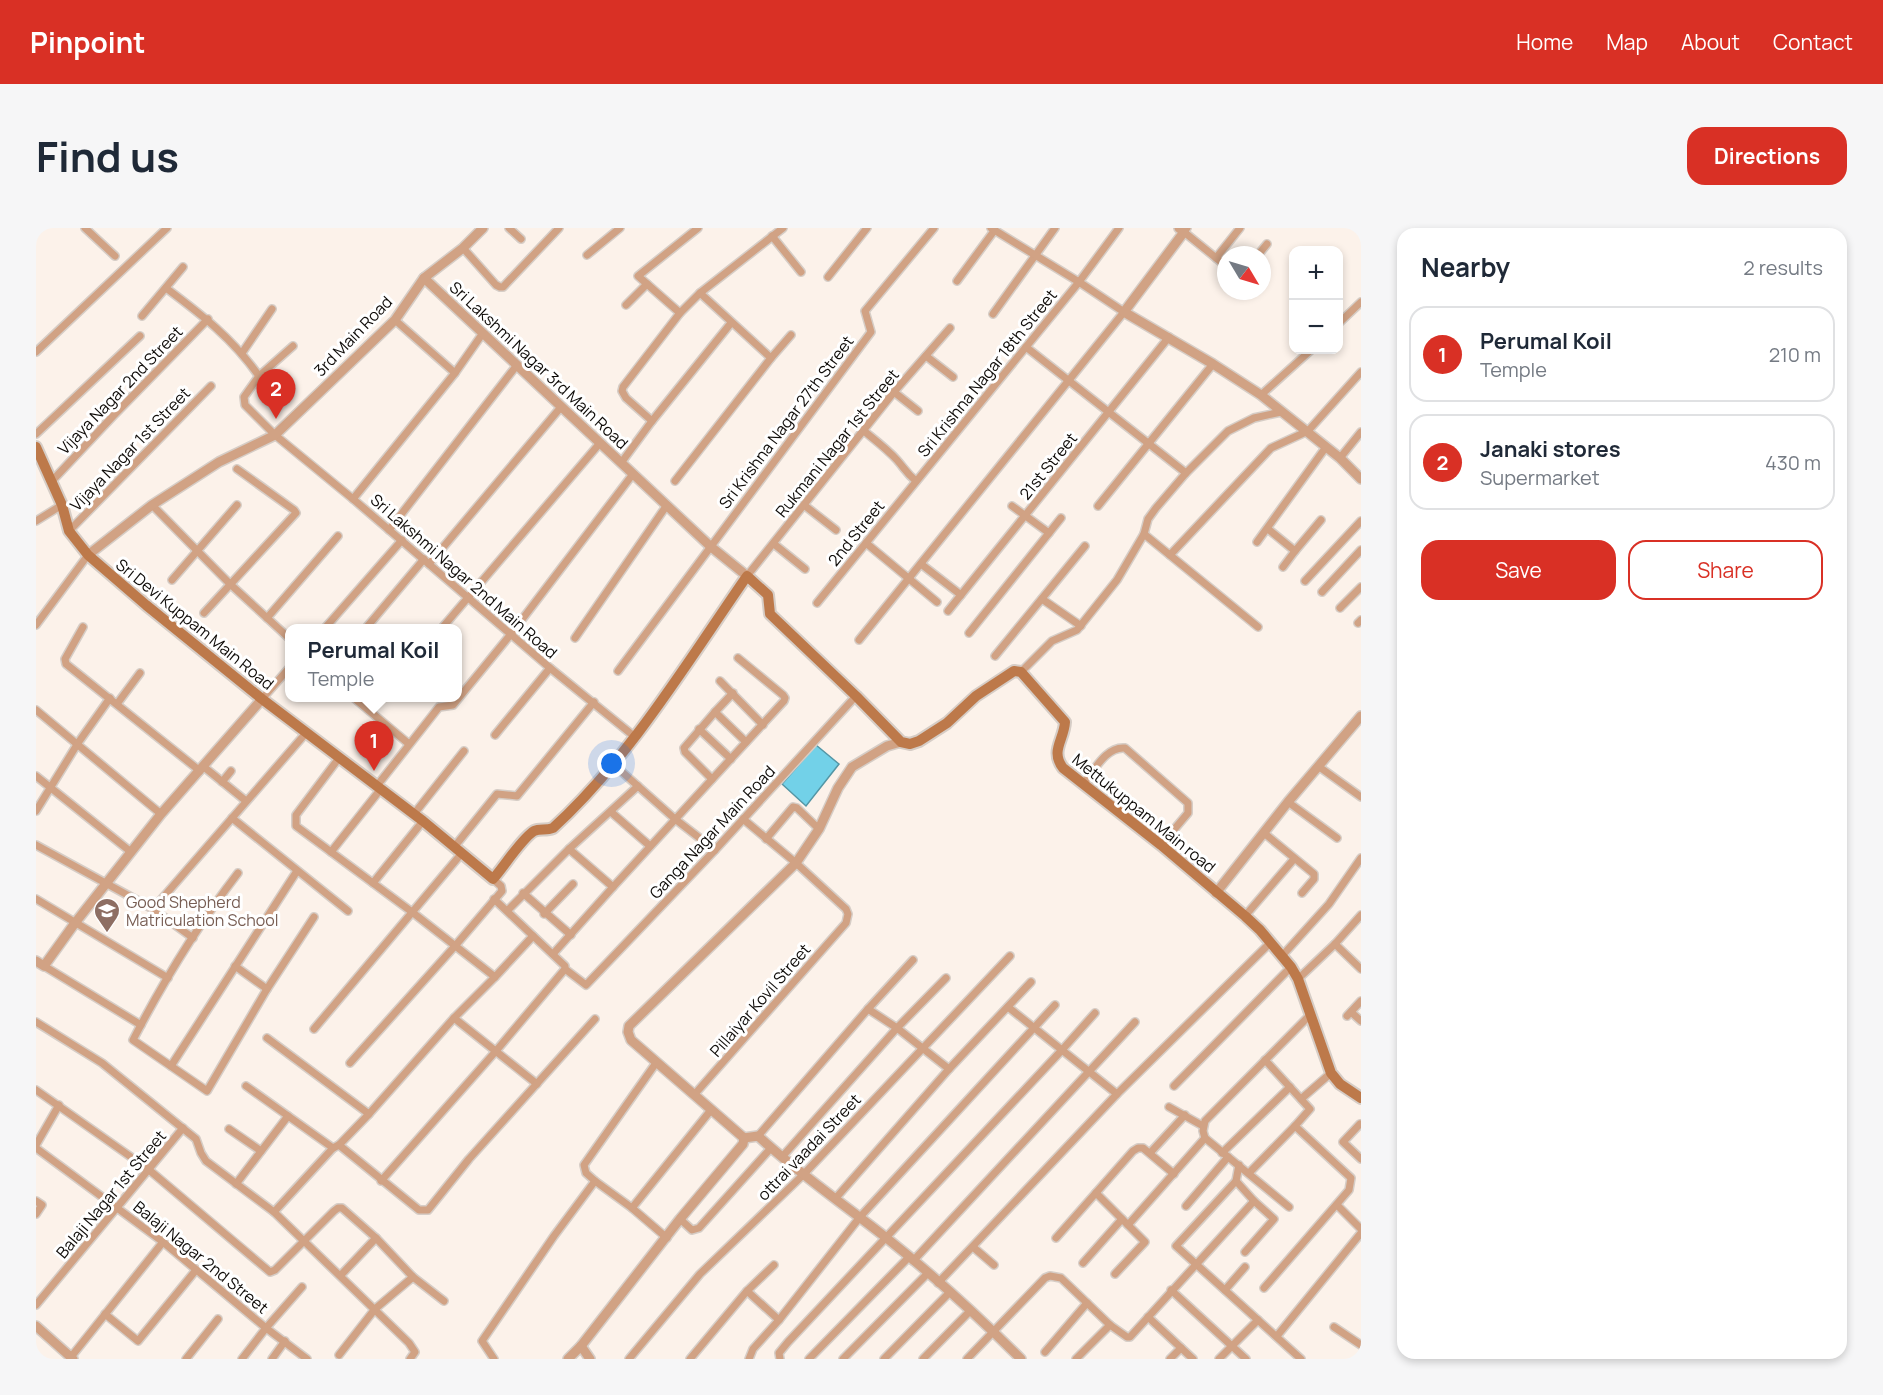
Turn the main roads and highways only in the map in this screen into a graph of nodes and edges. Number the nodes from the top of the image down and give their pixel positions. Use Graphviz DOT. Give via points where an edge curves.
graph roads {
  1 [pos="36,447"];
  2 [pos="493,879"];
  3 [pos="1361,1098"];
  1 -- 2 [label="main road, Sri Devi Kuppam Main Road" via="69,531 88,555 262,699"];
  2 -- 3 [label="main road, Mettukuppam Main road" via="528,836 538,829 553,828 614,764 747,576 768,595 770,614 901,742 920,741 1002,678 1014,671 1021,672 1065,722 1057,747 1063,768 1245,915 1270,942 1298,979 1331,1073"];
}
